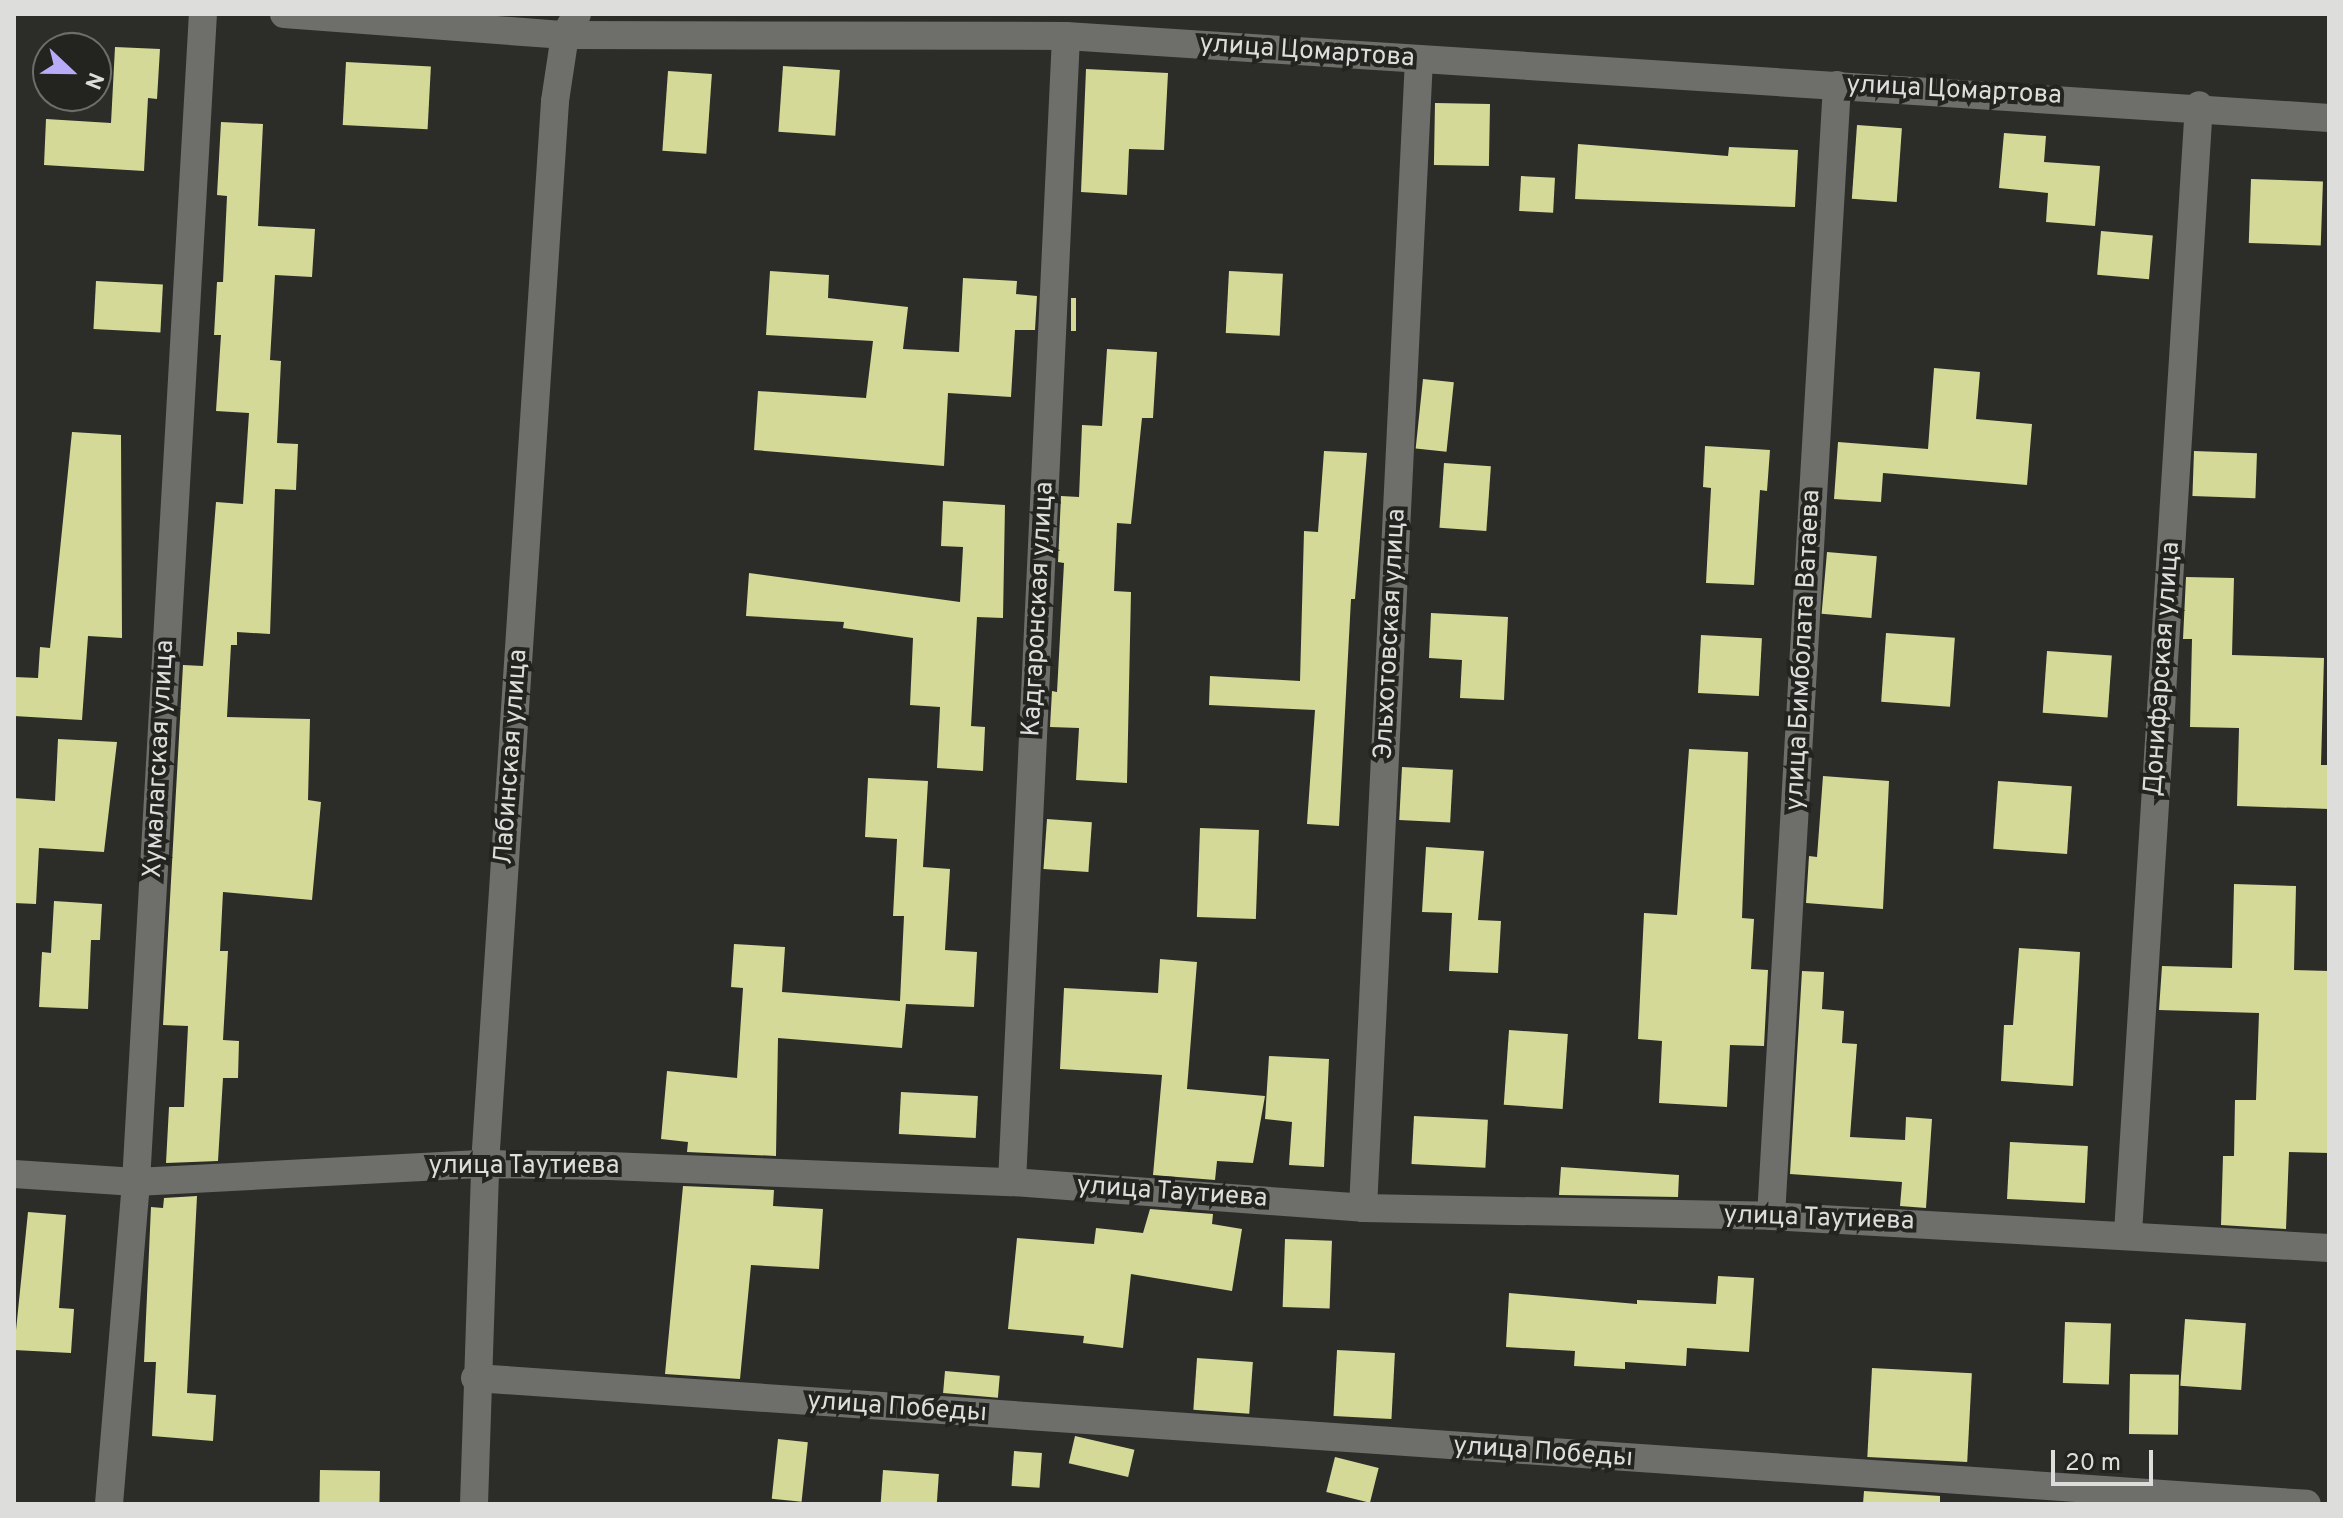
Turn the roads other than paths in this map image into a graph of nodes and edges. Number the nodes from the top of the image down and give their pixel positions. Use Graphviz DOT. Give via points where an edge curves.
graph roads {
  1 [pos="203,14"];
  2 [pos="284,14"];
  3 [pos="571,25"];
  4 [pos="1066,36"];
  5 [pos="1419,60"];
  6 [pos="1837,85"];
  7 [pos="2199,105"];
  8 [pos="2329,118"];
  9 [pos="485,1164"];
  10 [pos="14,1174"];
  11 [pos="136,1182"];
  12 [pos="1012,1182"];
  13 [pos="1363,1208"];
  14 [pos="1771,1216"];
  15 [pos="2128,1233"];
  16 [pos="2329,1248"];
  17 [pos="475,1378"];
  18 [pos="109,1504"];
  19 [pos="474,1504"];
  20 [pos="2307,1504"];
  1 -- 11 [label="street, Хумалагская улица"];
  2 -- 3 [label="street, улица Цомартова"];
  3 -- 4 [label="street, улица Цомартова"];
  3 -- 9 [label="street, Лабинская улица" via="555,101"];
  4 -- 5 [label="street, улица Цомартова"];
  4 -- 12 [label="street, Кадгаронская улица"];
  5 -- 6 [label="street, улица Цомартова"];
  5 -- 13 [label="street, Эльхотовская улица"];
  6 -- 7 [label="street, улица Цомартова"];
  6 -- 14 [label="street, улица Бимболата Ватаева"];
  7 -- 8 [label="street, улица Цомартова"];
  7 -- 15 [label="street, Донифарская улица"];
  9 -- 11 [label="street, улица Таутиева"];
  9 -- 12 [label="street, улица Таутиева"];
  9 -- 17 [label="street, Лабинская улица"];
  10 -- 11 [label="street, улица Таутиева"];
  11 -- 18 [label="street, Хумалагская улица"];
  12 -- 13 [label="street, улица Таутиева"];
  13 -- 14 [label="street, улица Таутиева"];
  14 -- 15 [label="street, улица Таутиева"];
  15 -- 16 [label="street, улица Таутиева"];
  17 -- 19 [label="street, Лабинская улица"];
  17 -- 20 [label="street, улица Победы"];
}
